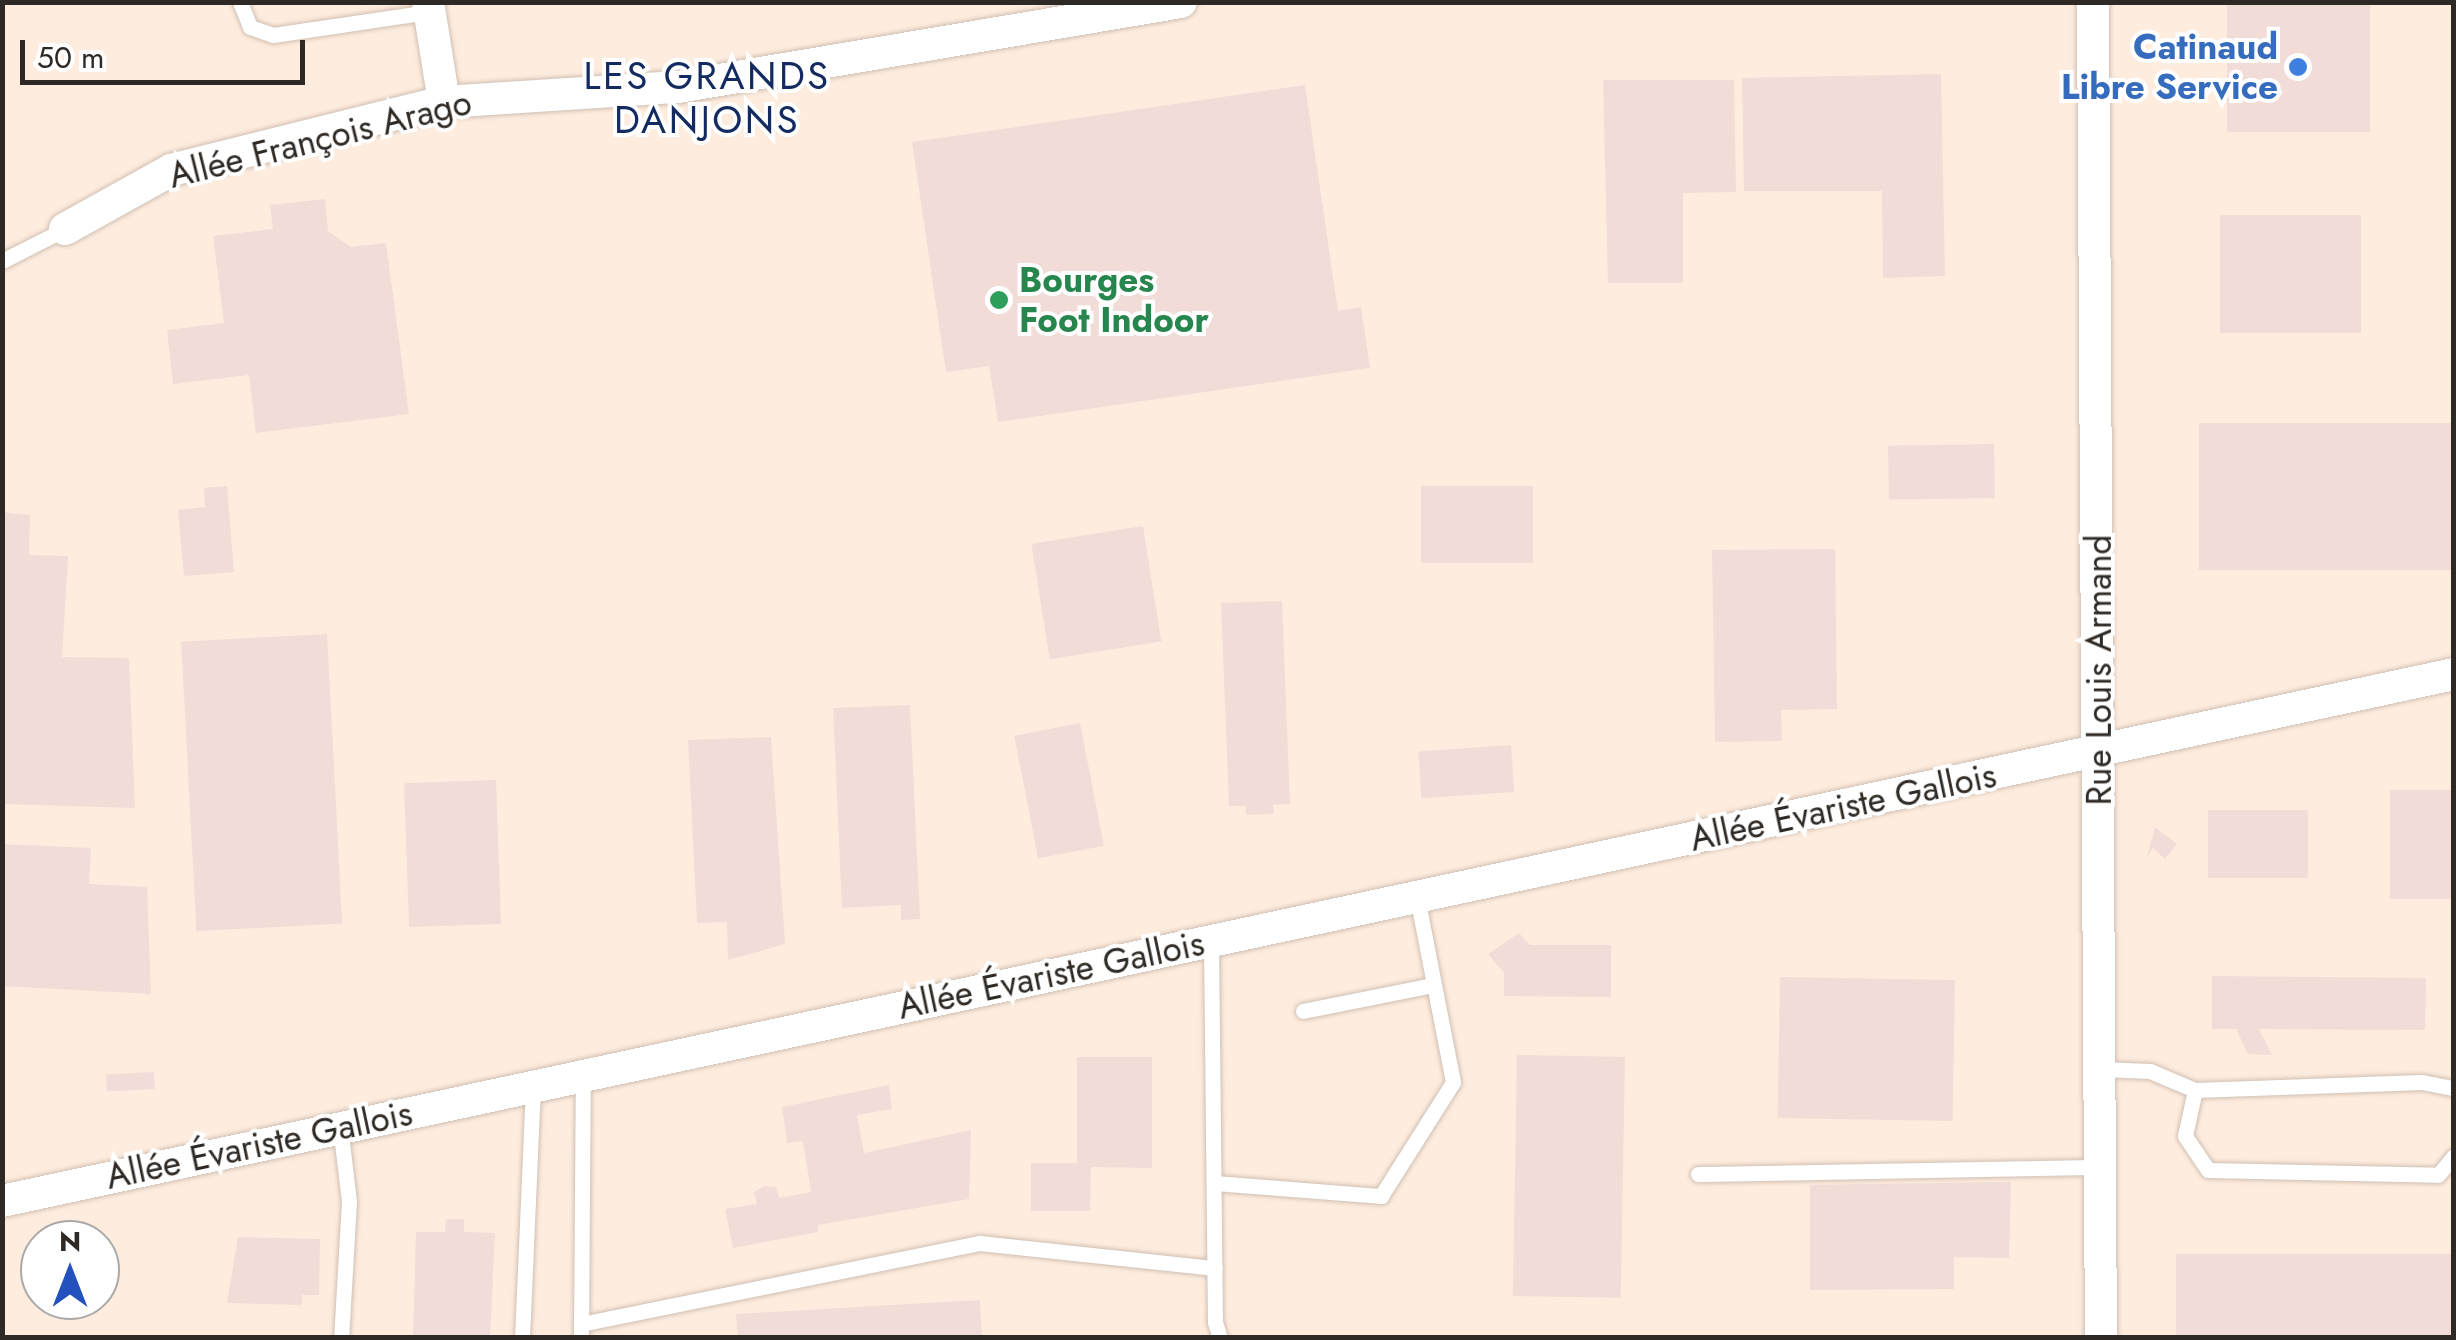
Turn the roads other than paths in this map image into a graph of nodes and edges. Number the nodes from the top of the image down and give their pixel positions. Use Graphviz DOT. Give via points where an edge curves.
graph roads {
  1 [pos="240,2"];
  2 [pos="1181,2"];
  3 [pos="2093,2"];
  4 [pos="429,7"];
  5 [pos="444,102"];
  6 [pos="65,230"];
  7 [pos="2,261"];
  8 [pos="2454,674"];
  9 [pos="2100,750"];
  10 [pos="1417,896"];
  11 [pos="1211,941"];
  12 [pos="1433,986"];
  13 [pos="1303,1011"];
  14 [pos="2101,1069"];
  15 [pos="582,1077"];
  16 [pos="533,1087"];
  17 [pos="2454,1088"];
  18 [pos="2195,1090"];
  19 [pos="340,1126"];
  20 [pos="2454,1156"];
  21 [pos="2100,1167"];
  22 [pos="1698,1174"];
  23 [pos="1216,1184"];
  24 [pos="2,1201"];
  25 [pos="1215,1268"];
  26 [pos="581,1331"];
  27 [pos="341,1338"];
  28 [pos="522,1338"];
  29 [pos="1220,1338"];
  30 [pos="2100,1338"];
  1 -- 4 [label="lane" via="250,27 272,34"];
  2 -- 5 [label="street, Allée François Arago" via="678,87"];
  3 -- 9 [label="street, Rue Louis Armand"];
  4 -- 5 [label="street"];
  5 -- 6 [label="street, Allée François Arago" via="171,170"];
  6 -- 7 [label="lane"];
  8 -- 9 [label="street, Allée Évariste Gallois"];
  9 -- 10 [label="street, Allée Évariste Gallois"];
  9 -- 14 [label="street, Rue Louis Armand"];
  10 -- 11 [label="street, Allée Évariste Gallois"];
  10 -- 12 [label="lane"];
  11 -- 15 [label="street, Allée Évariste Gallois"];
  11 -- 23 [label="lane"];
  12 -- 13 [label="lane"];
  12 -- 23 [label="lane" via="1453,1082 1381,1196"];
  14 -- 18 [label="lane" via="2150,1071"];
  14 -- 21 [label="street, Rue Louis Armand"];
  15 -- 16 [label="street, Allée Évariste Gallois"];
  15 -- 26 [label="lane"];
  16 -- 19 [label="street, Allée Évariste Gallois"];
  16 -- 28 [label="lane"];
  17 -- 18 [label="lane" via="2422,1082"];
  18 -- 20 [label="lane" via="2185,1136 2208,1170 2438,1174"];
  19 -- 24 [label="street, Allée Évariste Gallois"];
  19 -- 27 [label="lane" via="349,1200"];
  21 -- 22 [label="lane"];
  21 -- 30 [label="street, Rue Louis Armand"];
  23 -- 25 [label="lane"];
  25 -- 26 [label="lane" via="980,1243"];
  25 -- 29 [label="lane"];
}
